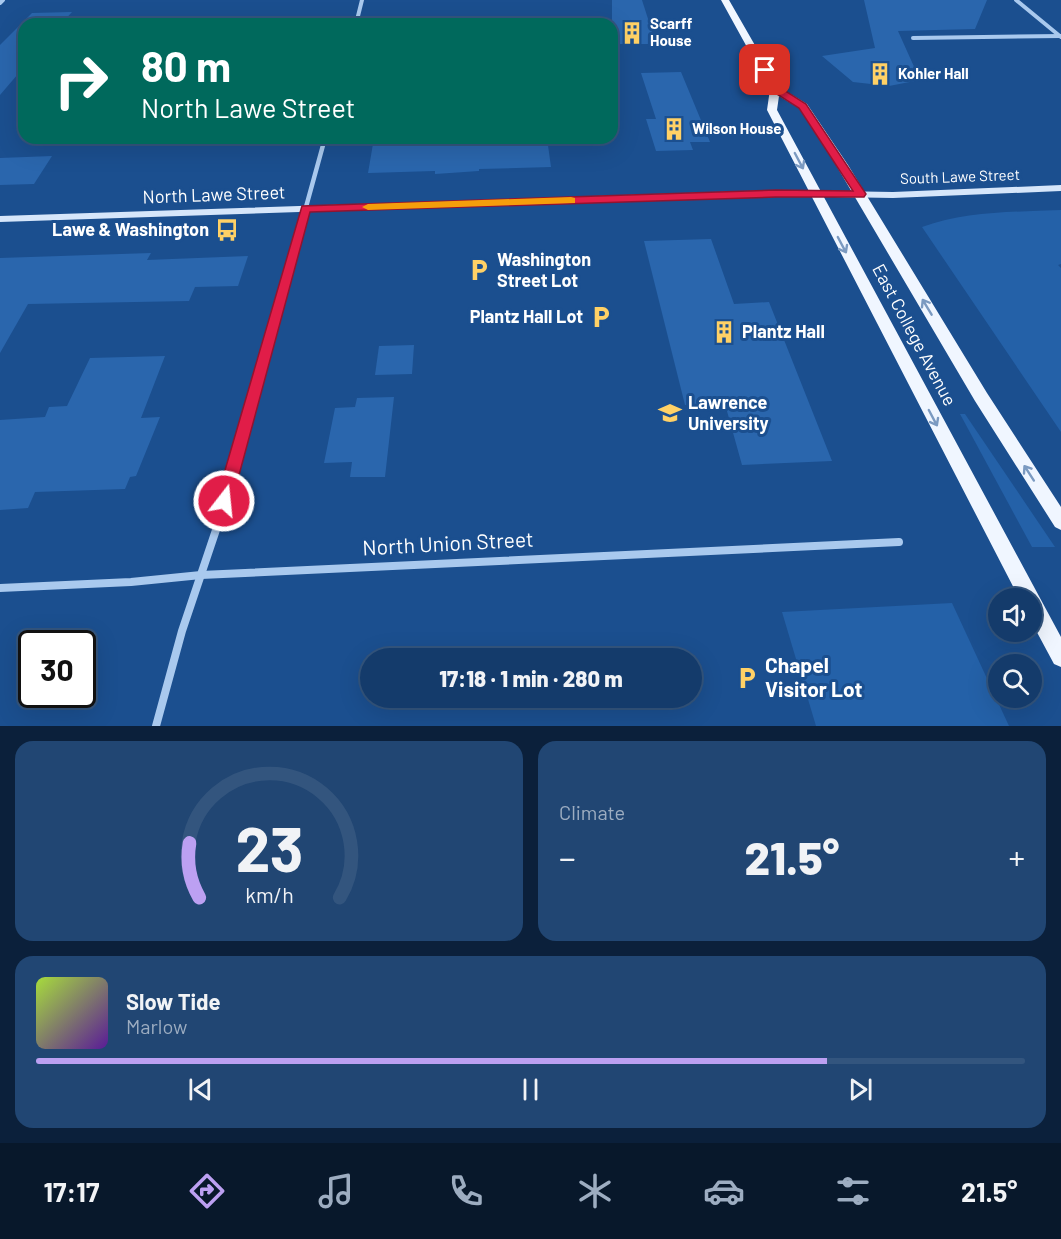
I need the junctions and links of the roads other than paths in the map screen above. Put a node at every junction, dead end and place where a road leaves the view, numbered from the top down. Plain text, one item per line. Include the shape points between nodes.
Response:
1 (3, 0) edge
2 (362, 0) edge
3 (724, 0) edge
4 (1016, 0) edge
5 (0, 3) edge
6 (358, 18) edge
7 (1061, 36) edge
8 (913, 38) dead end
9 (775, 89) junction
10 (323, 144) edge
11 (1061, 188) edge
12 (816, 193) junction
13 (860, 194) junction
14 (306, 209) junction
15 (0, 219) edge
16 (1061, 522) edge
17 (899, 542) dead end
18 (201, 575) junction
19 (0, 588) edge
20 (1024, 588) edge
21 (1042, 622) edge
22 (1061, 657) edge
23 (156, 726) edge

1 - 5 street
2 - 6 street
3 - 9 main road, East College Avenue
4 - 7 street
7 - 8 street
9 -> 12 main road, East College Avenue via 772,110
9 - 13 main road, East College Avenue via 803,106
10 - 14 street
11 - 13 main road, South Lawe Street
12 - 13 main road, North Lawe Street
12 - 14 main road, North Lawe Street
12 -> 20 main road, East College Avenue
16 -> 13 main road, East College Avenue
14 - 15 main road, North Lawe Street
14 - 18 street
17 - 18 street, North Union Street
18 - 19 street, North Union Street
18 - 23 street
21 - 22 main road

